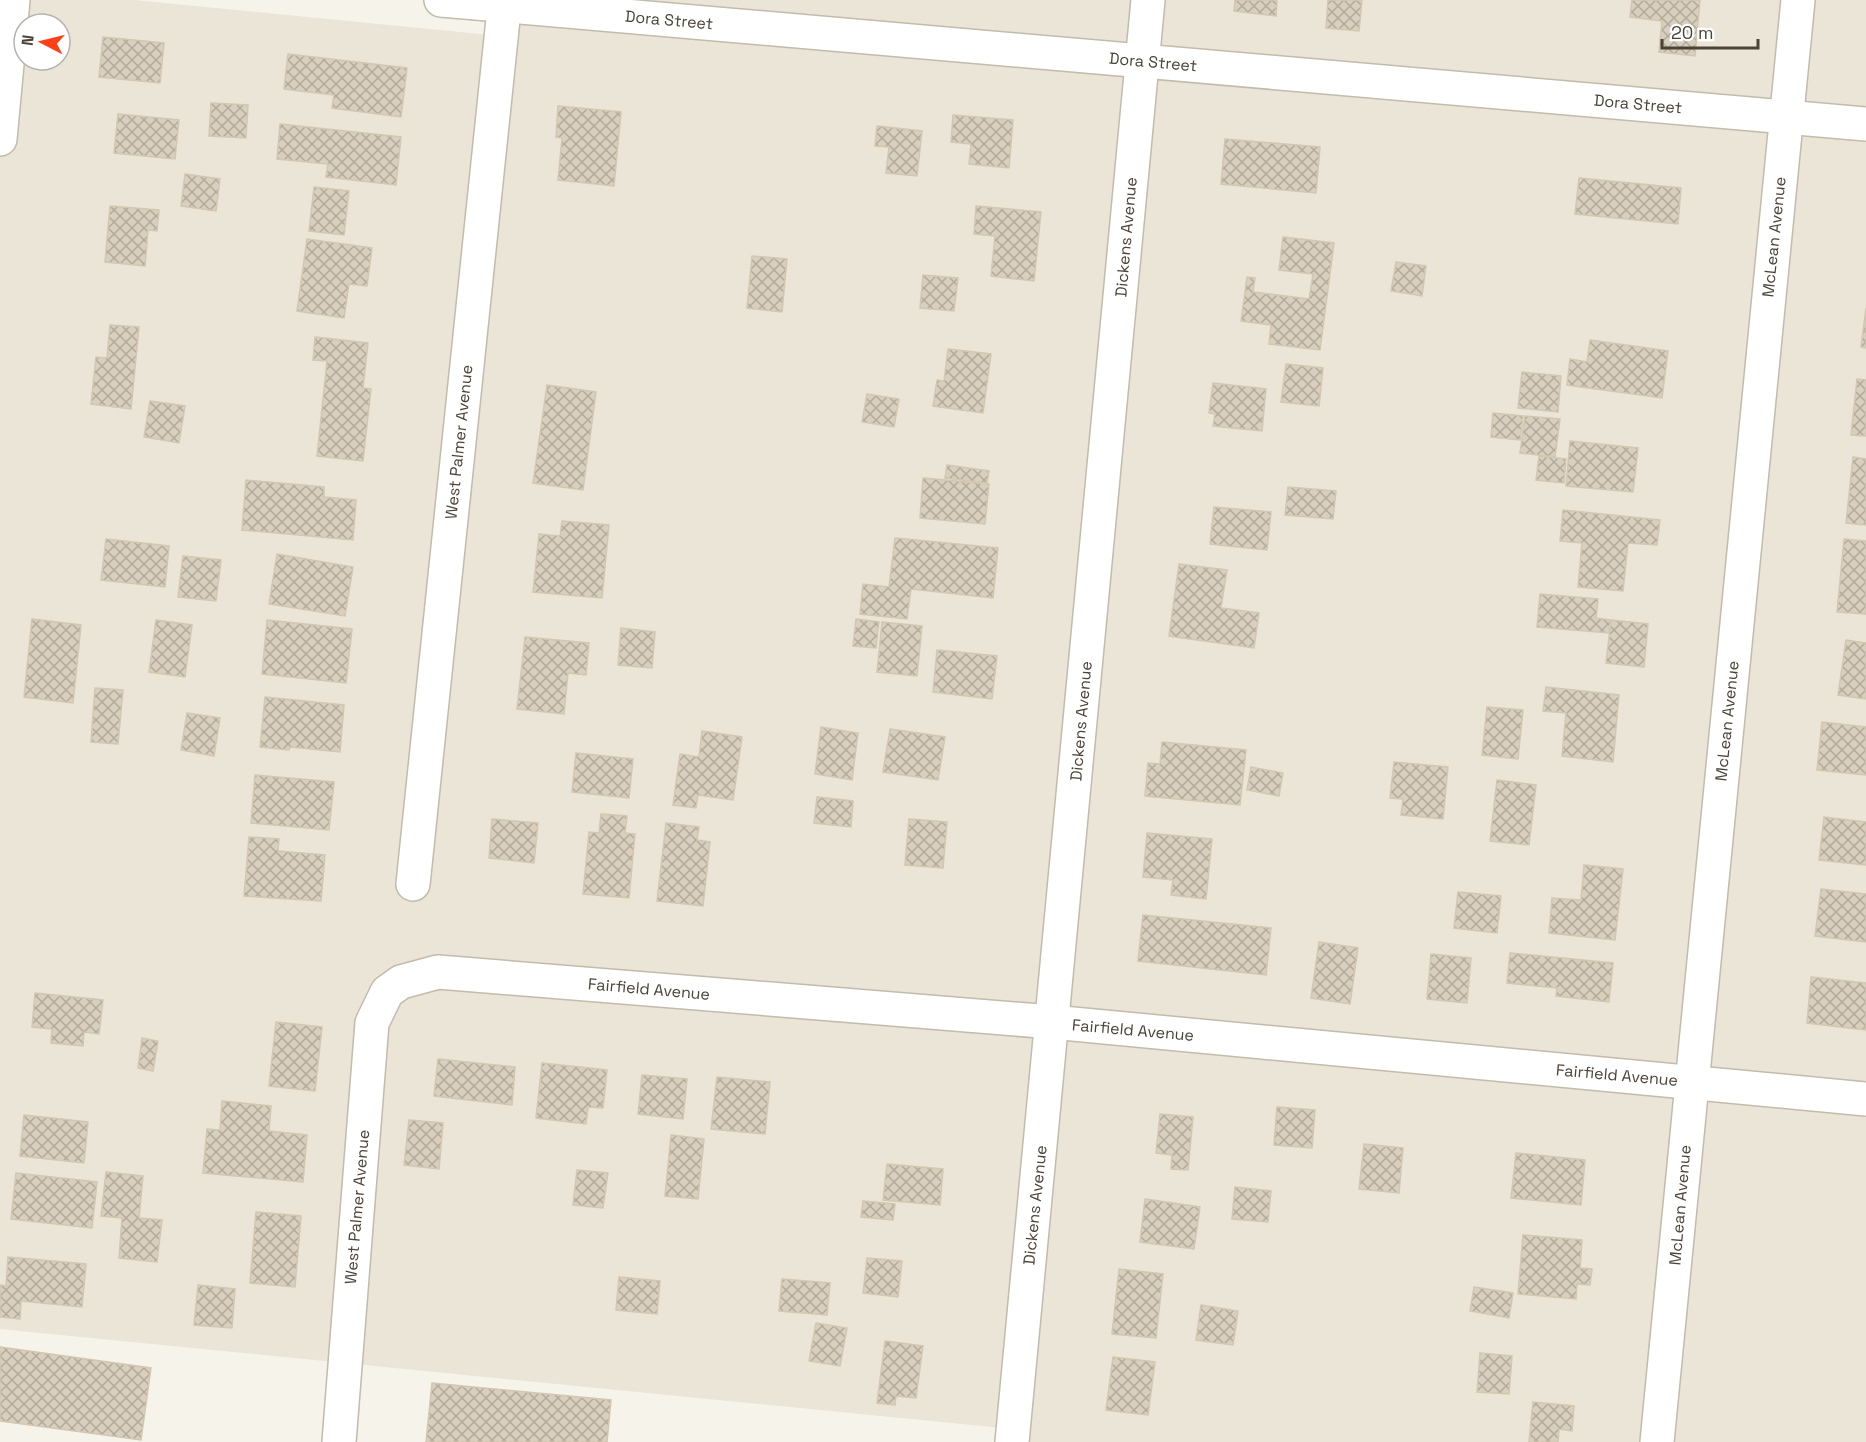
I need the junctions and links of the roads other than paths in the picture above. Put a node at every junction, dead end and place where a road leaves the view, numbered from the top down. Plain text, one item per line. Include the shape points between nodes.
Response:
1 (13, 0) edge
2 (441, 0) edge
3 (1148, 0) edge
4 (1798, 0) edge
5 (505, 3) edge
6 (1142, 61) junction
7 (1786, 117) junction
8 (1866, 124) edge
9 (0, 139) edge
10 (413, 884) dead end
11 (401, 982) joint
12 (1052, 1022) junction
13 (1692, 1083) junction
14 (1866, 1099) edge
15 (339, 1442) edge
16 (1012, 1442) edge
17 (1657, 1442) edge

1 - 9 street
2 - 5 street, Dora Street
3 - 6 street, Dickens Avenue
4 - 7 street, McLean Avenue
5 - 6 street, Dora Street
5 - 10 street, West Palmer Avenue
6 - 7 street, Dora Street
6 - 12 street, Dickens Avenue
7 - 8 street, Dora Street
7 - 13 street, McLean Avenue
11 - 12 street, Fairfield Avenue via 438,972
11 - 15 street, West Palmer Avenue via 387,992 372,1023
12 - 13 street, Fairfield Avenue
12 - 16 street, Dickens Avenue
13 - 14 street, Fairfield Avenue
13 - 17 street, McLean Avenue

